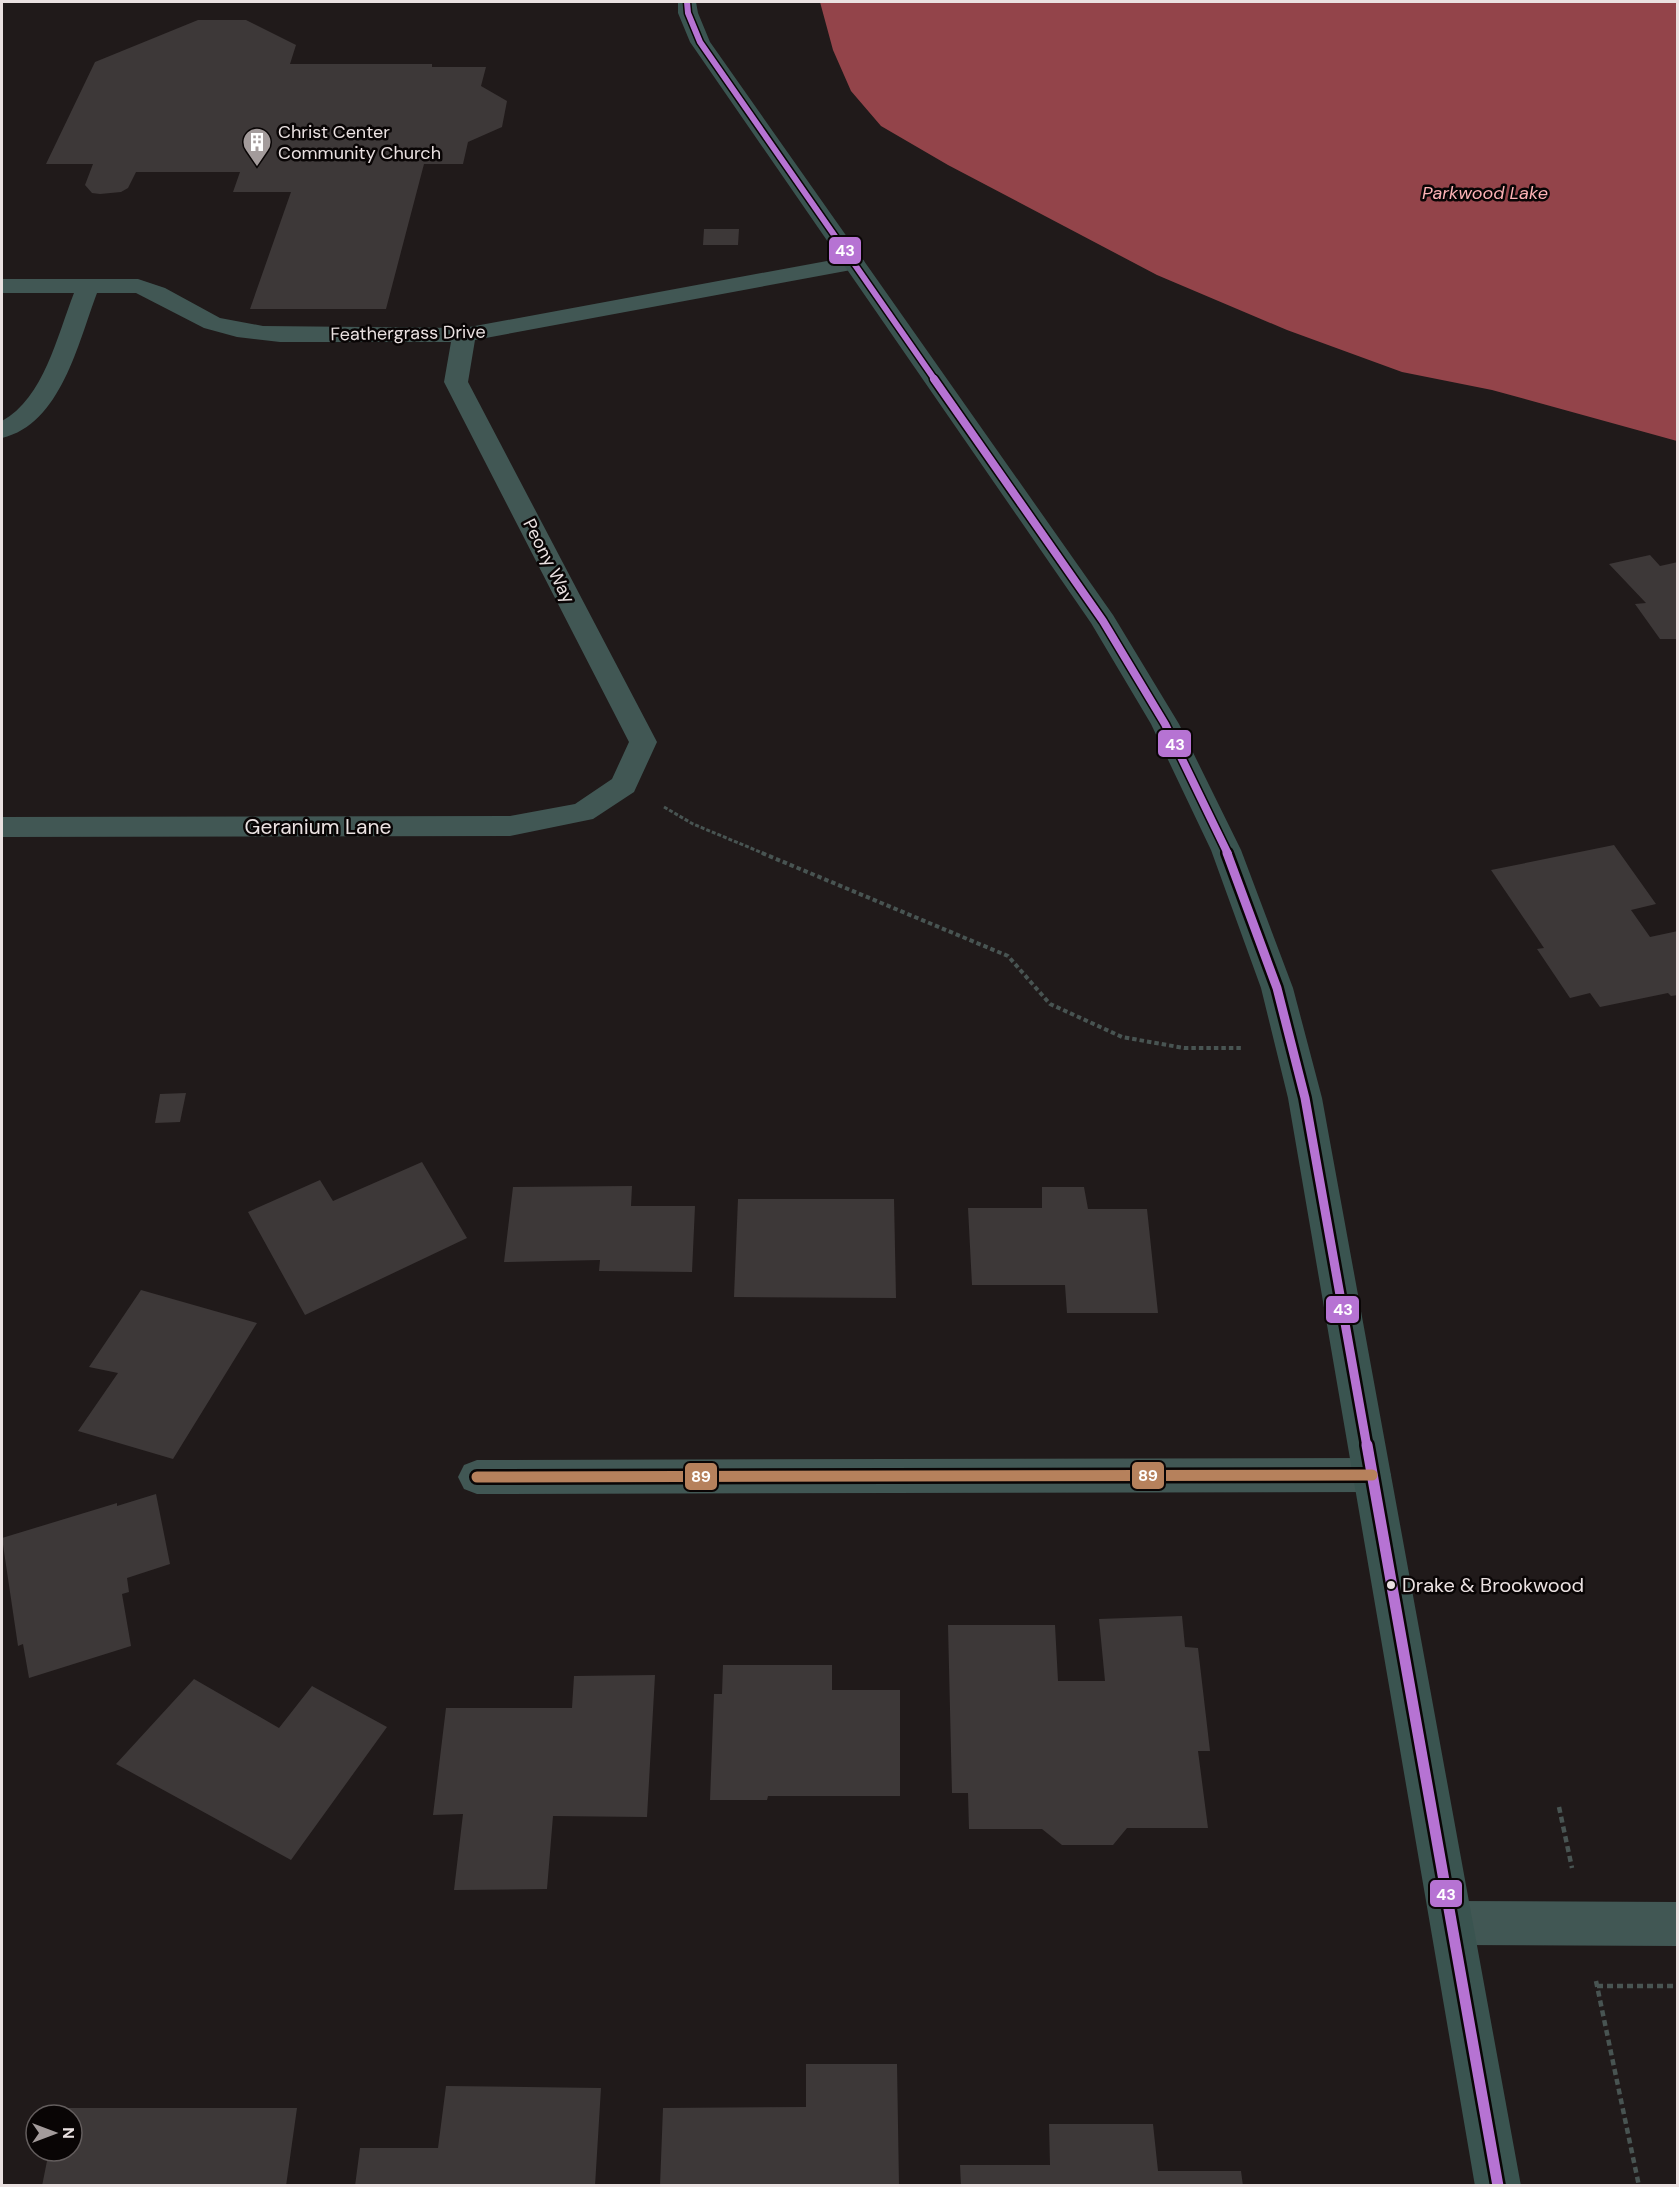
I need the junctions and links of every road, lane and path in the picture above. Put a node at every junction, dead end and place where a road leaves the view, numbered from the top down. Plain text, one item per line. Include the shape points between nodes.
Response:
1 (687, 2) edge
2 (854, 263) junction
3 (2, 286) edge
4 (88, 286) junction
5 (464, 335) junction
6 (2, 431) edge
7 (624, 785) junction
8 (2, 827) edge
9 (1292, 1047) junction
10 (1372, 1475) junction
11 (477, 1477) dead end
12 (1453, 1923) junction
13 (1677, 1924) edge
14 (1677, 1986) edge
15 (1498, 2186) edge
16 (1639, 2186) edge

1 - 2 main road via 700,42
2 - 5 street, Feathergrass Drive
2 - 9 main road via 1103,621 1165,724 1226,850 1277,988
3 - 4 street, Feathergrass Drive
4 - 5 street, Feathergrass Drive via 138,286 210,322 250,332
4 - 6 street via 46,394 22,420
5 - 7 street, Peony Way via 456,382 643,742
7 - 8 street, Geranium Lane via 583,812 510,826
7 - 9 path via 693,824 1008,956 1050,1004 1122,1037 1184,1048
9 - 10 main road via 1305,1098
10 - 11 street
10 - 12 main road
12 - 13 street
12 - 15 main road
14 - 16 path via 1598,1986

